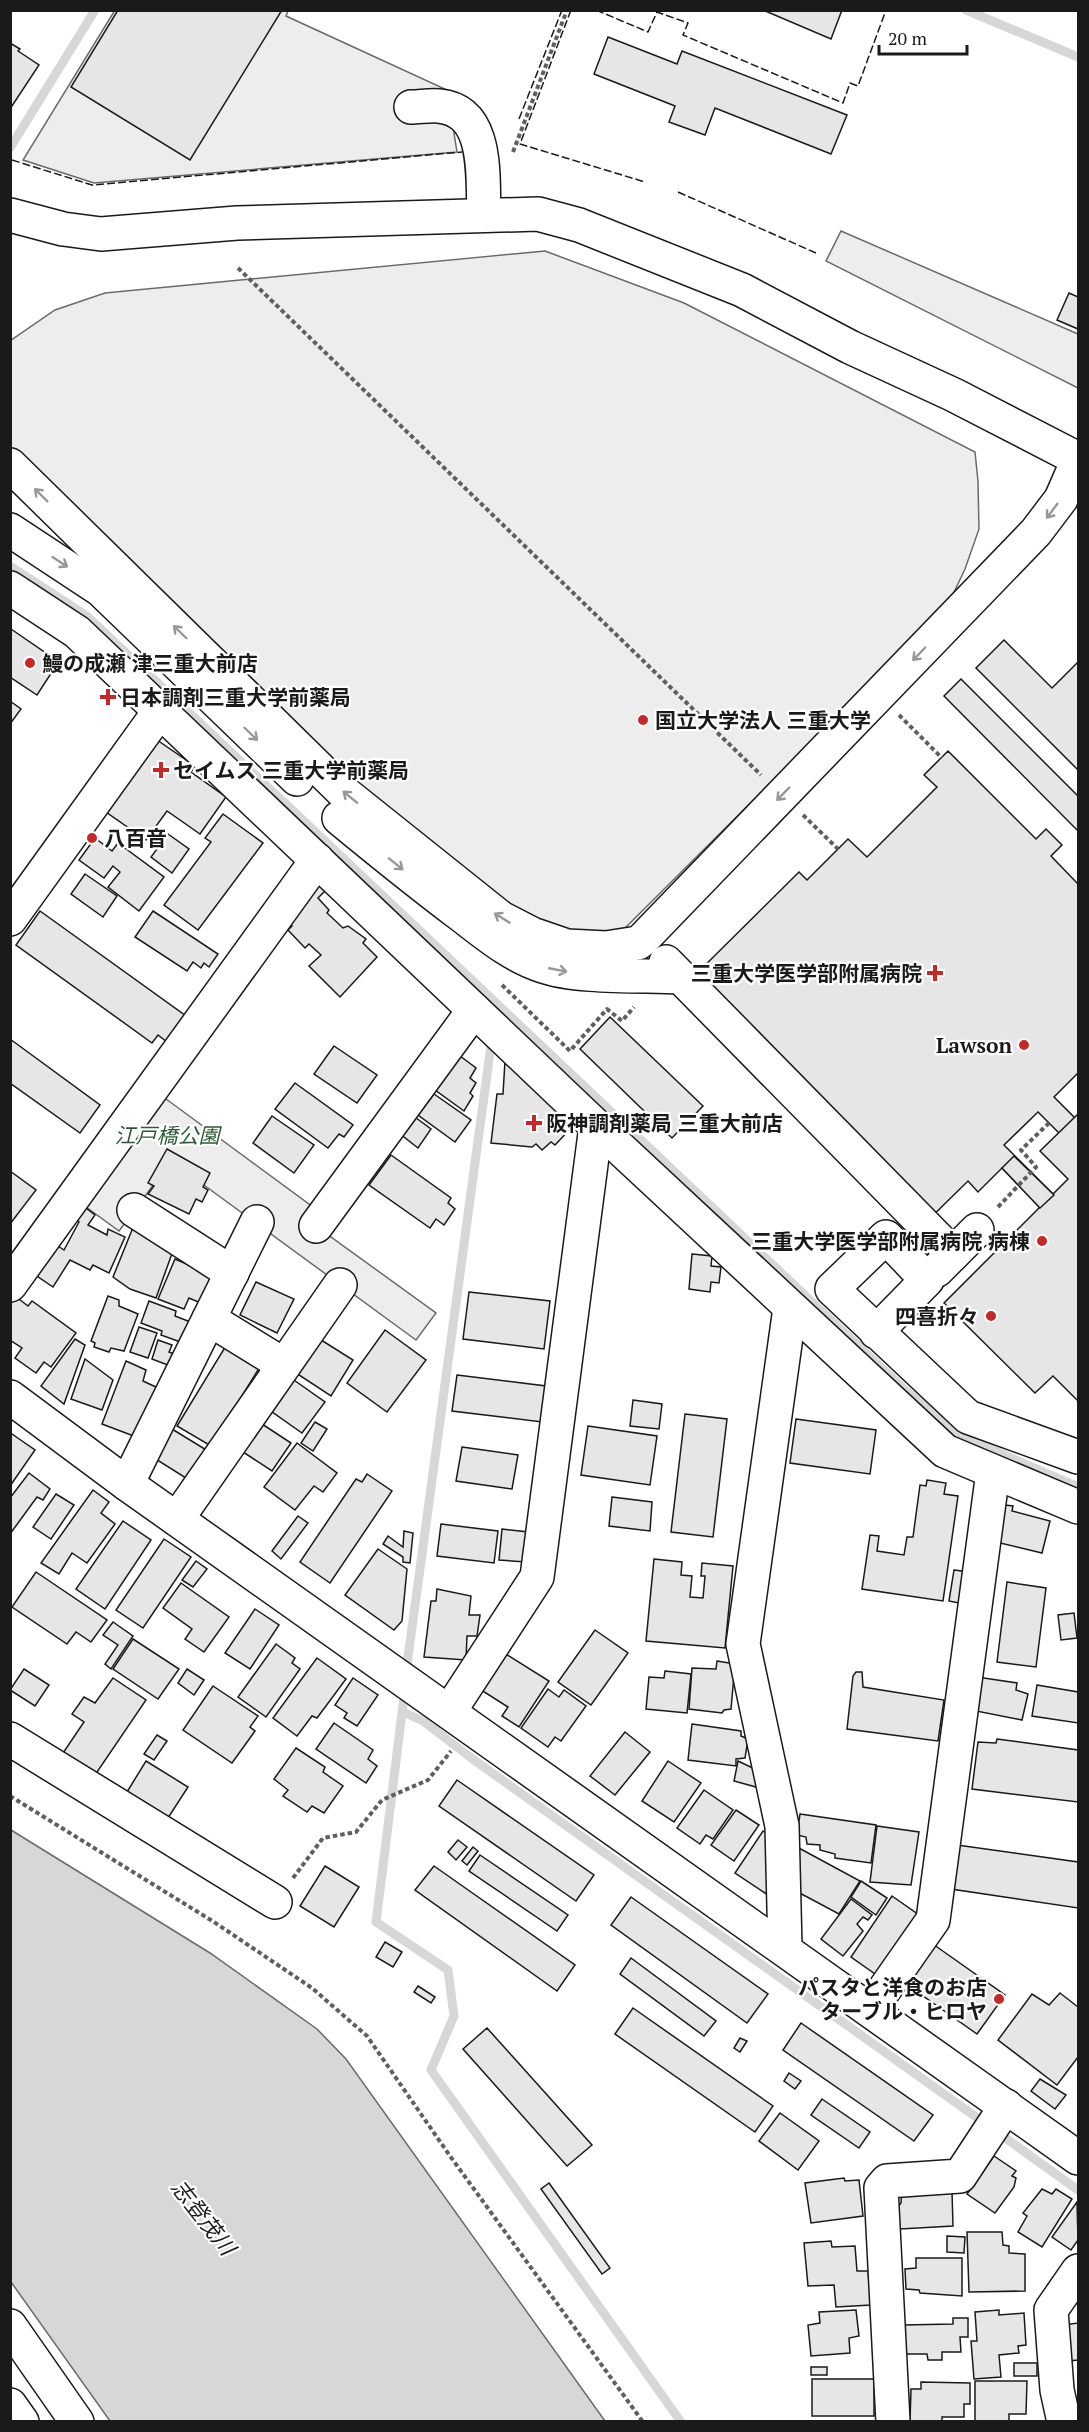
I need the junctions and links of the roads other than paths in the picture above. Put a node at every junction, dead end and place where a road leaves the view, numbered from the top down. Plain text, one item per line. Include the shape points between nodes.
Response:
1 (411, 107) dead end
2 (10, 214) edge
3 (484, 214) junction
4 (1078, 460) edge
5 (10, 465) edge
6 (10, 530) edge
7 (10, 588) edge
8 (159, 712) junction
9 (317, 860) junction
10 (10, 920) edge
11 (643, 939) junction
12 (680, 977) junction
13 (474, 1010) junction
14 (596, 1126) junction
15 (134, 1210) dead end
16 (257, 1222) dead end
17 (316, 1226) dead end
18 (977, 1230) road end
19 (953, 1254) junction
20 (232, 1273) junction
21 (927, 1280) junction
22 (10, 1285) edge
23 (340, 1285) dead end
24 (790, 1308) junction
25 (209, 1319) junction
26 (876, 1332) junction
27 (284, 1365) junction
28 (10, 1397) edge
29 (1078, 1458) edge
30 (993, 1472) junction
31 (127, 1484) junction
32 (1078, 1507) edge
33 (177, 1519) junction
34 (459, 1719) junction
35 (10, 1739) edge
36 (275, 1902) road end
37 (785, 1948) junction
38 (870, 2010) junction
39 (1006, 2106) junction
40 (1078, 2158) edge
41 (1078, 2271) edge
42 (10, 2326) edge
43 (10, 2405) edge
44 (22, 2421) edge
45 (77, 2421) edge
46 (893, 2421) edge
47 (1064, 2421) edge

1 - 3 street via 441,106 473,125 479,143
2 - 3 street via 63,229 101,234 237,223
3 - 4 street via 538,214 569,222 742,290
4 -> 11 street via 1061,499 1036,532
11 -> 5 street via 606,948 567,946 501,918 342,791
6 -> 12 street via 101,590 327,808 505,948 544,967 567,971
7 - 8 street via 77,632
8 - 9 street
8 - 10 street
9 - 13 street
9 - 22 street
11 - 12 street
12 - 19 street
13 - 14 street
13 - 17 street
14 - 24 street
14 - 34 street via 537,1577
15 - 20 street
16 - 20 street
18 - 19 street
19 - 21 street
20 - 25 street
21 - 26 street
21 - 26 street via 886,1237 832,1289
23 - 27 street
24 - 30 street via 945,1451
24 - 37 street via 743,1644 782,1826
25 - 27 street
25 - 31 street
26 - 29 street via 968,1417
27 - 33 street
28 - 31 street
30 - 32 street
30 - 38 street via 933,1920
31 - 33 street
33 - 34 street
34 - 37 street
35 - 36 street
37 - 38 street
38 - 39 street
39 - 40 street
39 - 46 street via 960,2176 887,2181 881,2188
41 - 47 street via 1050,2310 1057,2390
42 - 45 street
43 - 44 street

